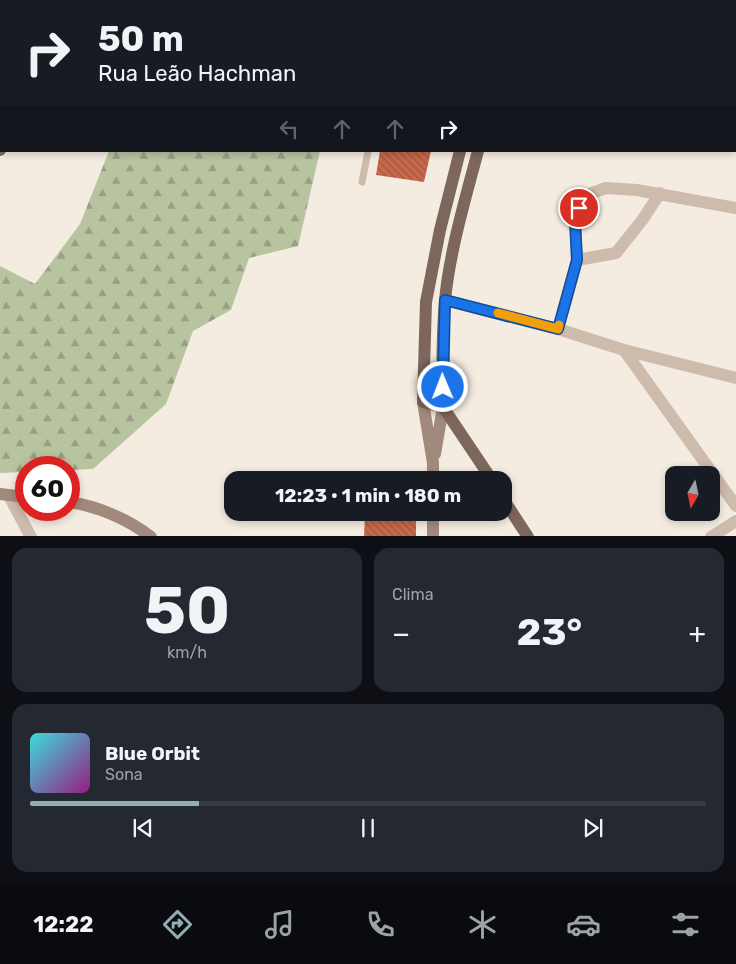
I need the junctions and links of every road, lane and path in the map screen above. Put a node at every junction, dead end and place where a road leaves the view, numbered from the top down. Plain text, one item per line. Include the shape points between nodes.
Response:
1 (368, 152) edge
2 (460, 152) edge
3 (478, 152) edge
4 (362, 182) dead end
5 (660, 193) junction
6 (736, 208) edge
7 (577, 260) junction
8 (445, 300) junction
9 (558, 329) junction
10 (624, 350) junction
11 (736, 378) edge
12 (423, 402) junction
13 (443, 407) junction
14 (433, 463) junction
15 (433, 471) edge
16 (486, 471) edge
17 (4, 495) edge
18 (80, 505) edge
19 (736, 506) edge
20 (512, 512) edge
21 (433, 521) edge
22 (736, 521) edge
23 (31, 536) edge
24 (151, 536) edge
25 (433, 536) edge
26 (528, 536) edge
27 (711, 536) edge

1 - 4 lane
2 - 12 main road via 426,302
3 - 8 main road
5 - 6 street
5 - 7 street via 616,253
5 - 7 street via 606,188 584,196 575,221
7 - 9 street
8 - 9 street
8 - 13 main road
9 - 10 street
10 - 11 street
10 - 19 street
12 - 13 main road
12 - 14 main road
13 - 14 main road
13 - 16 main road
14 - 15 main road
17 - 23 street
18 - 24 main road via 110,514
20 - 26 main road
21 - 25 main road
22 - 27 street

